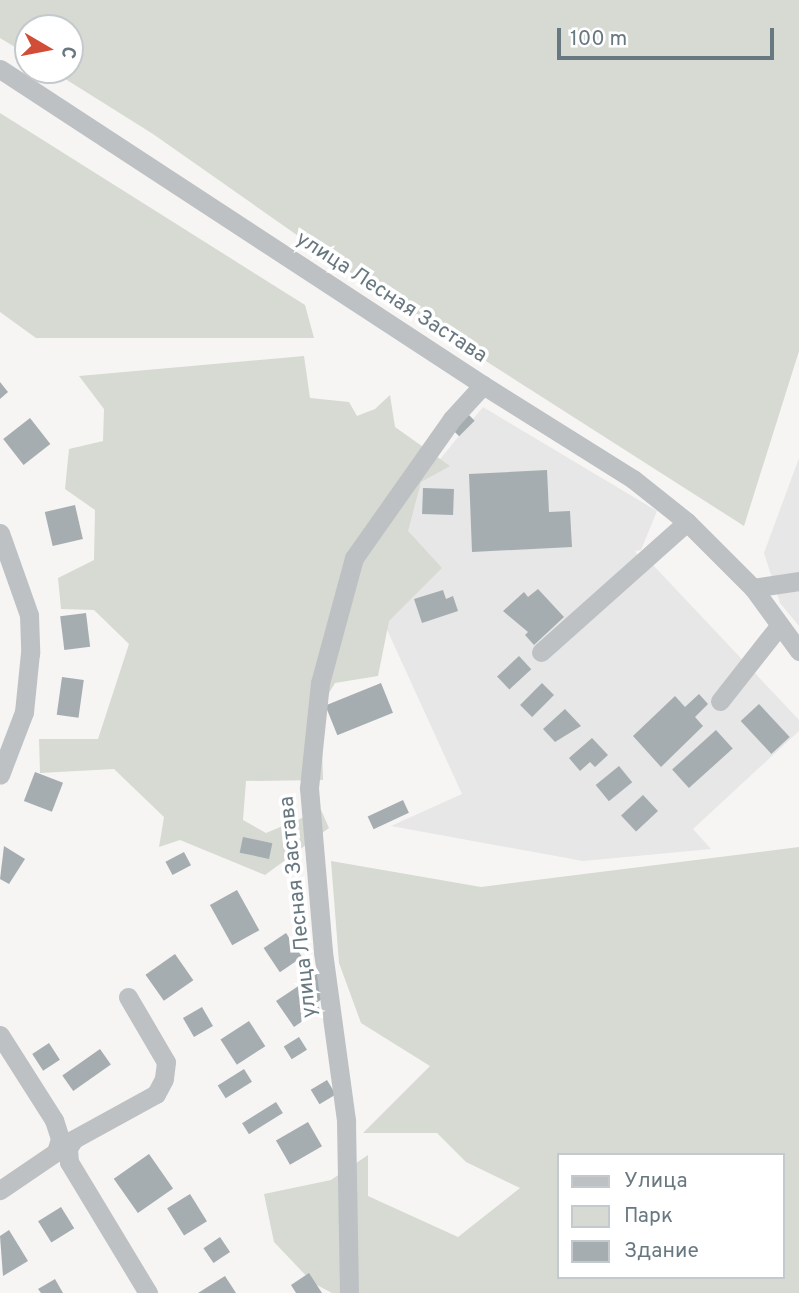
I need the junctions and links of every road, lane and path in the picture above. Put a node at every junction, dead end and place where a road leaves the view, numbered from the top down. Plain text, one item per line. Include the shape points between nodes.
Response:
1 (0, 69) edge
2 (483, 385) junction
3 (687, 522) junction
4 (0, 533) edge
5 (799, 580) edge
6 (752, 588) junction
7 (779, 626) junction
8 (799, 651) edge
9 (541, 652) dead end
10 (720, 701) dead end
11 (0, 775) edge
12 (128, 997) dead end
13 (0, 1035) edge
14 (0, 1190) edge
15 (148, 1293) edge
16 (349, 1293) edge

1 - 2 street, улица Лесная Застава
2 - 3 street via 633,479
2 - 16 street, улица Лесная Застава via 452,419 354,558 320,683 309,788 346,1121
3 - 6 street
3 - 9 street
4 - 11 street via 29,615 30,653 24,712
5 - 6 street
6 - 7 street
7 - 8 street
7 - 10 street
12 - 15 street via 166,1062 164,1079 156,1094 74,1139 68,1147 69,1162
13 - 14 street via 54,1120 60,1139 56,1152

